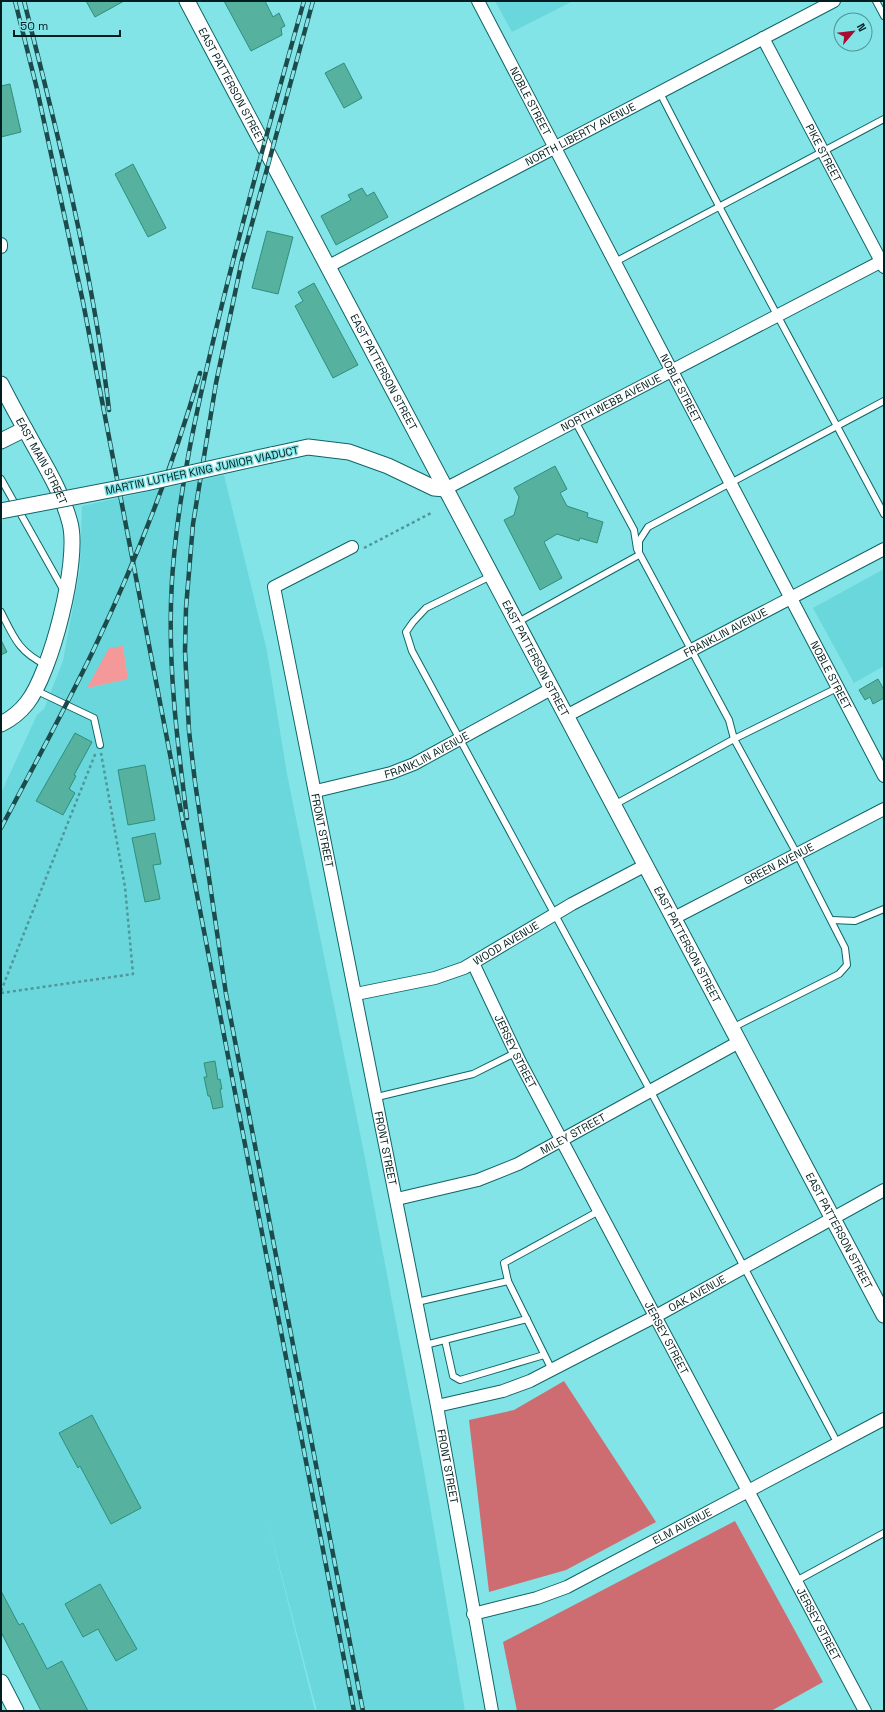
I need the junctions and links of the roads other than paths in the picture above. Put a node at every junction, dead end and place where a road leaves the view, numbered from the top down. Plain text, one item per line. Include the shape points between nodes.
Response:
1 (187, 1) edge
2 (478, 1) edge
3 (834, 1) edge
4 (876, 1) edge
5 (884, 16) edge
6 (763, 38) junction
7 (660, 93) junction
8 (884, 119) edge
9 (555, 148) junction
10 (823, 151) junction
11 (718, 207) junction
12 (615, 262) junction
13 (883, 263) edge
14 (327, 267) junction
15 (779, 315) junction
16 (672, 370) junction
17 (1, 384) edge
18 (884, 401) edge
19 (575, 421) junction
20 (837, 426) junction
21 (25, 429) junction
22 (1, 441) edge
23 (1, 479) edge
24 (730, 484) junction
25 (445, 489) junction
26 (1, 511) edge
27 (884, 514) edge
28 (352, 548) road end
29 (884, 549) edge
30 (639, 555) junction
31 (491, 576) junction
32 (65, 593) junction
33 (790, 599) junction
34 (1, 612) edge
35 (516, 623) junction
36 (690, 651) junction
37 (46, 665) junction
38 (838, 688) junction
39 (551, 689) junction
40 (34, 690) junction
41 (566, 716) junction
42 (1, 724) edge
43 (461, 738) junction
44 (734, 739) junction
45 (100, 745) road end
46 (884, 776) edge
47 (316, 791) junction
48 (614, 805) junction
49 (884, 809) edge
50 (797, 854) junction
51 (646, 865) junction
52 (884, 909) edge
53 (554, 915) junction
54 (674, 918) junction
55 (832, 920) junction
56 (473, 963) junction
57 (356, 994) junction
58 (732, 1028) junction
59 (739, 1042) junction
60 (515, 1053) junction
61 (651, 1092) junction
62 (376, 1097) junction
63 (562, 1142) junction
64 (884, 1190) edge
65 (397, 1199) junction
66 (599, 1211) junction
67 (833, 1218) junction
68 (743, 1268) junction
69 (508, 1282) junction
70 (417, 1302) junction
71 (884, 1315) edge
72 (656, 1316) junction
73 (527, 1319) junction
74 (445, 1340) junction
75 (425, 1345) junction
76 (544, 1355) junction
77 (552, 1370) junction
78 (437, 1406) junction
79 (884, 1419) edge
80 (838, 1444) junction
81 (749, 1491) junction
82 (884, 1533) edge
83 (796, 1581) junction
84 (473, 1614) junction
85 (1, 1682) edge
86 (16, 1711) edge
87 (492, 1711) edge
88 (865, 1711) edge

1 - 14 street, EAST PATTERSON STREET
2 - 9 street, NOBLE STREET
3 - 6 street, NORTH LIBERTY AVENUE
4 - 5 lane
6 - 7 street, NORTH LIBERTY AVENUE
6 - 10 street, PIKE STREET
7 - 9 street, NORTH LIBERTY AVENUE
7 - 11 lane
8 - 10 lane
9 - 12 street, NOBLE STREET
9 - 14 street, NORTH LIBERTY AVENUE
10 - 11 lane
10 - 13 street, PIKE STREET
11 - 12 lane
11 - 15 lane
12 - 16 street, NOBLE STREET
13 - 15 street, NORTH WEBB AVENUE
14 - 25 street, EAST PATTERSON STREET
15 - 16 street, NORTH WEBB AVENUE
15 - 20 lane
16 - 19 street, NORTH WEBB AVENUE
16 - 24 street, NOBLE STREET
17 - 21 street, EAST MAIN STREET
18 - 20 lane
19 - 25 street, NORTH WEBB AVENUE
19 - 30 lane via 634,530
20 - 24 lane
20 - 27 lane
21 - 22 street
21 - 32 street, EAST MAIN STREET via 54,482 70,524 72,542
23 - 32 lane
24 - 30 lane via 648,527 639,541
24 - 33 street, NOBLE STREET
25 - 26 street, MARTIN LUTHER KING JUNIOR VIADUCT, bridge via 434,488 388,466 349,452 308,447 146,483
25 - 31 street, EAST PATTERSON STREET
28 - 47 street, FRONT STREET via 274,587
29 - 33 street, FRANKLIN AVENUE
30 - 35 lane
30 - 36 lane
31 - 35 street, EAST PATTERSON STREET
31 - 43 lane via 426,608 406,632 412,651
32 - 37 street, EAST MAIN STREET via 56,635
33 - 36 street, FRANKLIN AVENUE
33 - 38 street, NOBLE STREET
34 - 37 lane via 22,650 30,658
35 - 39 street, EAST PATTERSON STREET
36 - 41 street, FRANKLIN AVENUE
36 - 44 lane via 729,720
37 - 40 street, EAST MAIN STREET
38 - 44 lane
38 - 46 street, NOBLE STREET
39 - 41 street, EAST PATTERSON STREET
39 - 43 street, FRANKLIN AVENUE
40 - 42 street, EAST MAIN STREET via 20,711
40 - 45 lane via 94,718
41 - 48 street, EAST PATTERSON STREET
43 - 47 street, FRANKLIN AVENUE via 414,764 391,773
43 - 53 lane
44 - 48 lane
44 - 50 lane
47 - 57 street, FRONT STREET
48 - 51 street, EAST PATTERSON STREET
49 - 50 street, GREEN AVENUE
50 - 54 street, GREEN AVENUE
50 - 55 lane
51 - 53 street, WOOD AVENUE
51 - 54 street, EAST PATTERSON STREET
52 - 55 lane via 855,922
53 - 56 street, WOOD AVENUE
53 - 61 lane
54 - 58 street, EAST PATTERSON STREET
55 - 58 lane via 845,948 847,964 840,974
56 - 57 street, WOOD AVENUE via 435,978
56 - 60 street, JERSEY STREET
57 - 62 street, FRONT STREET
58 - 59 street, EAST PATTERSON STREET
59 - 61 street, MILEY STREET
59 - 67 street, EAST PATTERSON STREET
60 - 62 lane via 473,1074
60 - 63 street, JERSEY STREET
61 - 63 street, MILEY STREET
61 - 68 lane
62 - 65 street, FRONT STREET
63 - 65 street, MILEY STREET via 478,1180
63 - 66 street, JERSEY STREET
64 - 67 street, OAK AVENUE
65 - 70 street, FRONT STREET
66 - 69 lane via 504,1263
66 - 72 street, JERSEY STREET
67 - 68 street, OAK AVENUE
67 - 71 street, EAST PATTERSON STREET
68 - 72 street, OAK AVENUE
68 - 80 lane
69 - 70 lane
69 - 73 lane
70 - 75 street, FRONT STREET
72 - 77 street, OAK AVENUE
72 - 81 street, JERSEY STREET
73 - 74 lane
73 - 76 lane
74 - 75 lane
74 - 76 lane via 453,1376 460,1380
75 - 78 street, FRONT STREET
76 - 77 lane
77 - 78 street, OAK AVENUE via 503,1391
78 - 84 street, FRONT STREET
79 - 80 street, ELM AVENUE
80 - 81 street, ELM AVENUE
81 - 83 street, JERSEY STREET
81 - 84 street, ELM AVENUE via 552,1593
82 - 83 lane
83 - 88 street, JERSEY STREET
84 - 87 street, FRONT STREET
85 - 86 street

